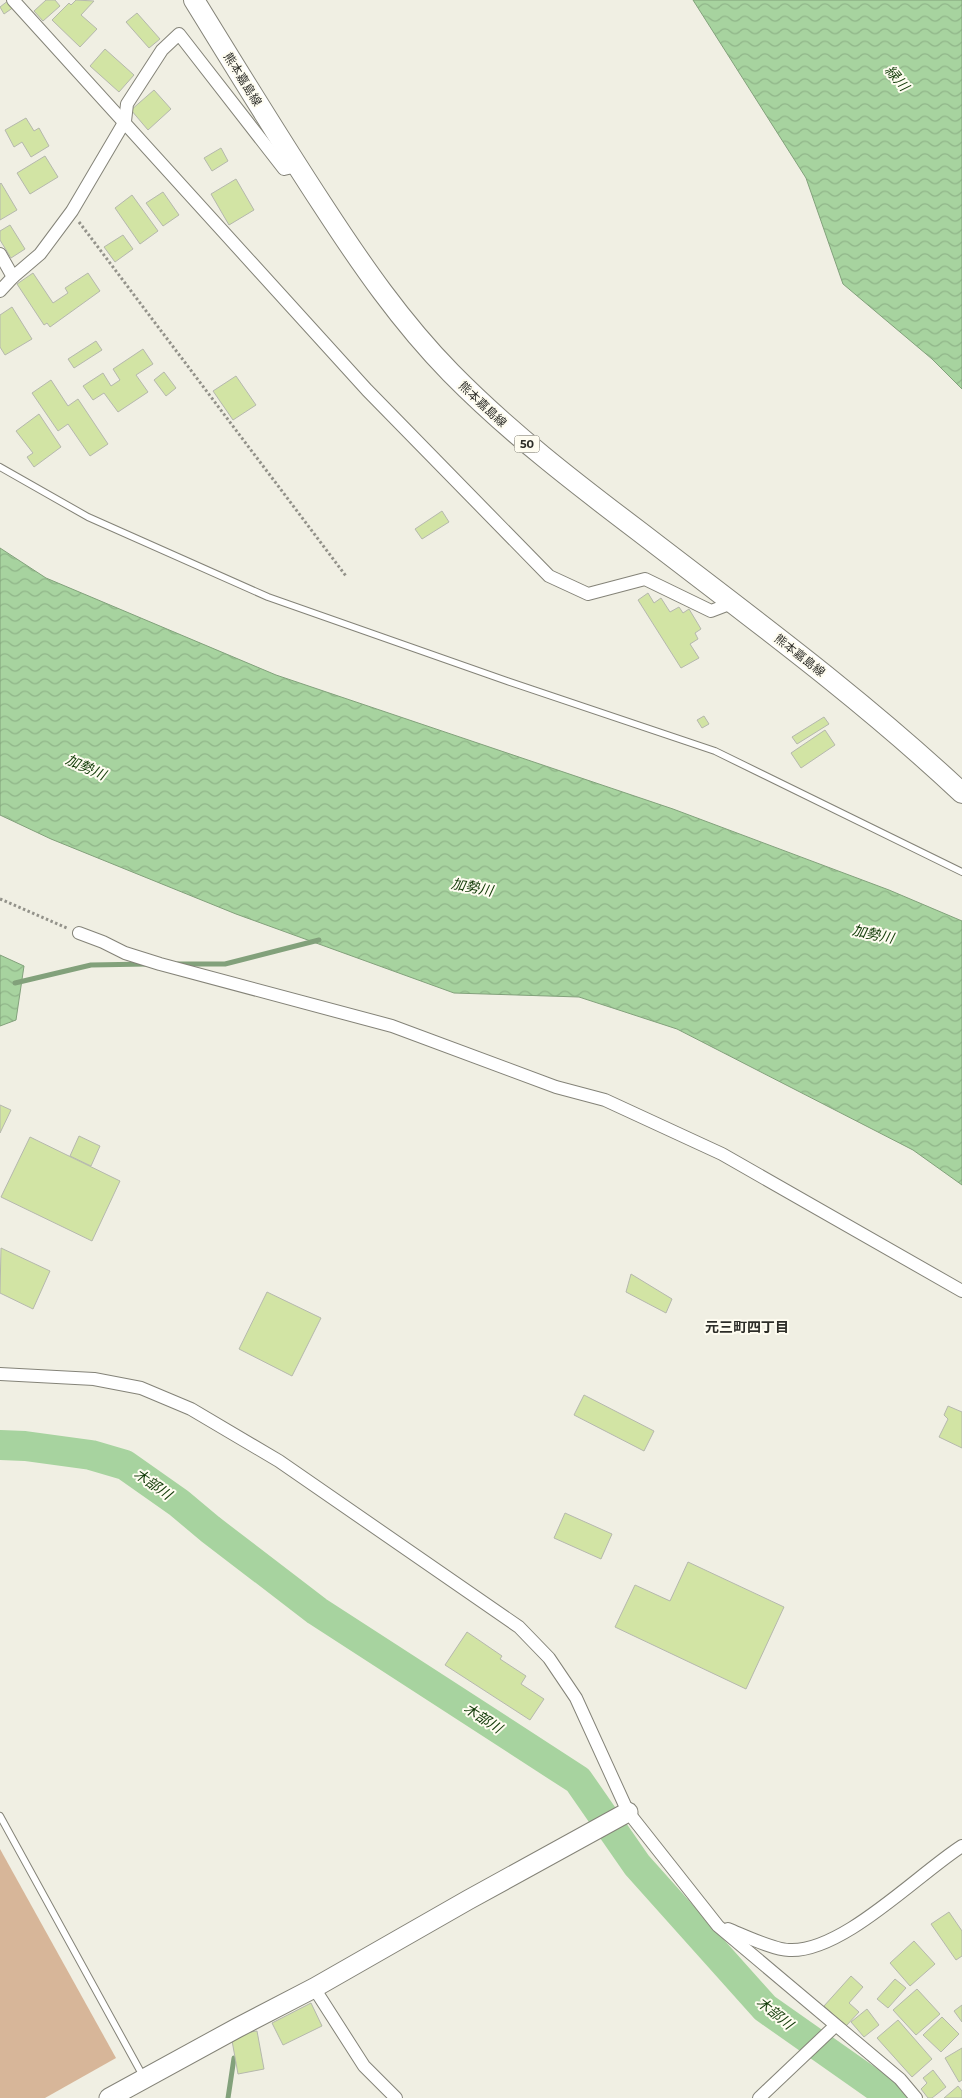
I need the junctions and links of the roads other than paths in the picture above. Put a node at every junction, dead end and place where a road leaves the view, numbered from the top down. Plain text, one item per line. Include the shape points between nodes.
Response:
1 (13, 0) edge
2 (194, 0) edge
3 (125, 122) junction
4 (297, 166) junction
5 (0, 254) edge
6 (12, 277) junction
7 (0, 291) edge
8 (0, 467) edge
9 (732, 603) junction
10 (962, 793) edge
11 (962, 872) edge
12 (79, 933) road end
13 (962, 1291) edge
14 (0, 1374) edge
15 (623, 1815) junction
16 (0, 1816) edge
17 (961, 1846) edge
18 (718, 1926) junction
19 (314, 1988) junction
20 (835, 2026) junction
21 (145, 2079) junction
22 (109, 2098) edge
23 (396, 2098) edge
24 (759, 2098) edge
25 (916, 2098) edge

1 - 3 street
2 - 4 main road, 熊本嘉島線 / 50
3 - 4 street via 127,104 162,50 178,34 284,169
3 - 6 street via 72,211 40,254
3 - 9 street via 367,390 549,576 588,594 645,579 711,611
4 - 9 main road, 熊本嘉島線 / 50 via 368,275 413,333 450,372 492,414 549,462
5 - 6 street
6 - 7 street
8 - 11 lane via 88,517 268,596 715,751
9 - 10 main road, 熊本嘉島線 / 50 via 858,701
12 - 13 street via 160,964 392,1026 556,1087 605,1100 722,1154
14 - 15 street via 94,1379 141,1388 191,1409 279,1461 519,1627 549,1658 576,1698
15 - 18 street
15 - 19 street
16 - 21 lane
17 - 18 street via 870,1915 828,1941 803,1950 786,1950
18 - 20 street
19 - 21 street
19 - 23 street via 364,2066
20 - 24 street
20 - 25 street via 900,2079
21 - 22 street

